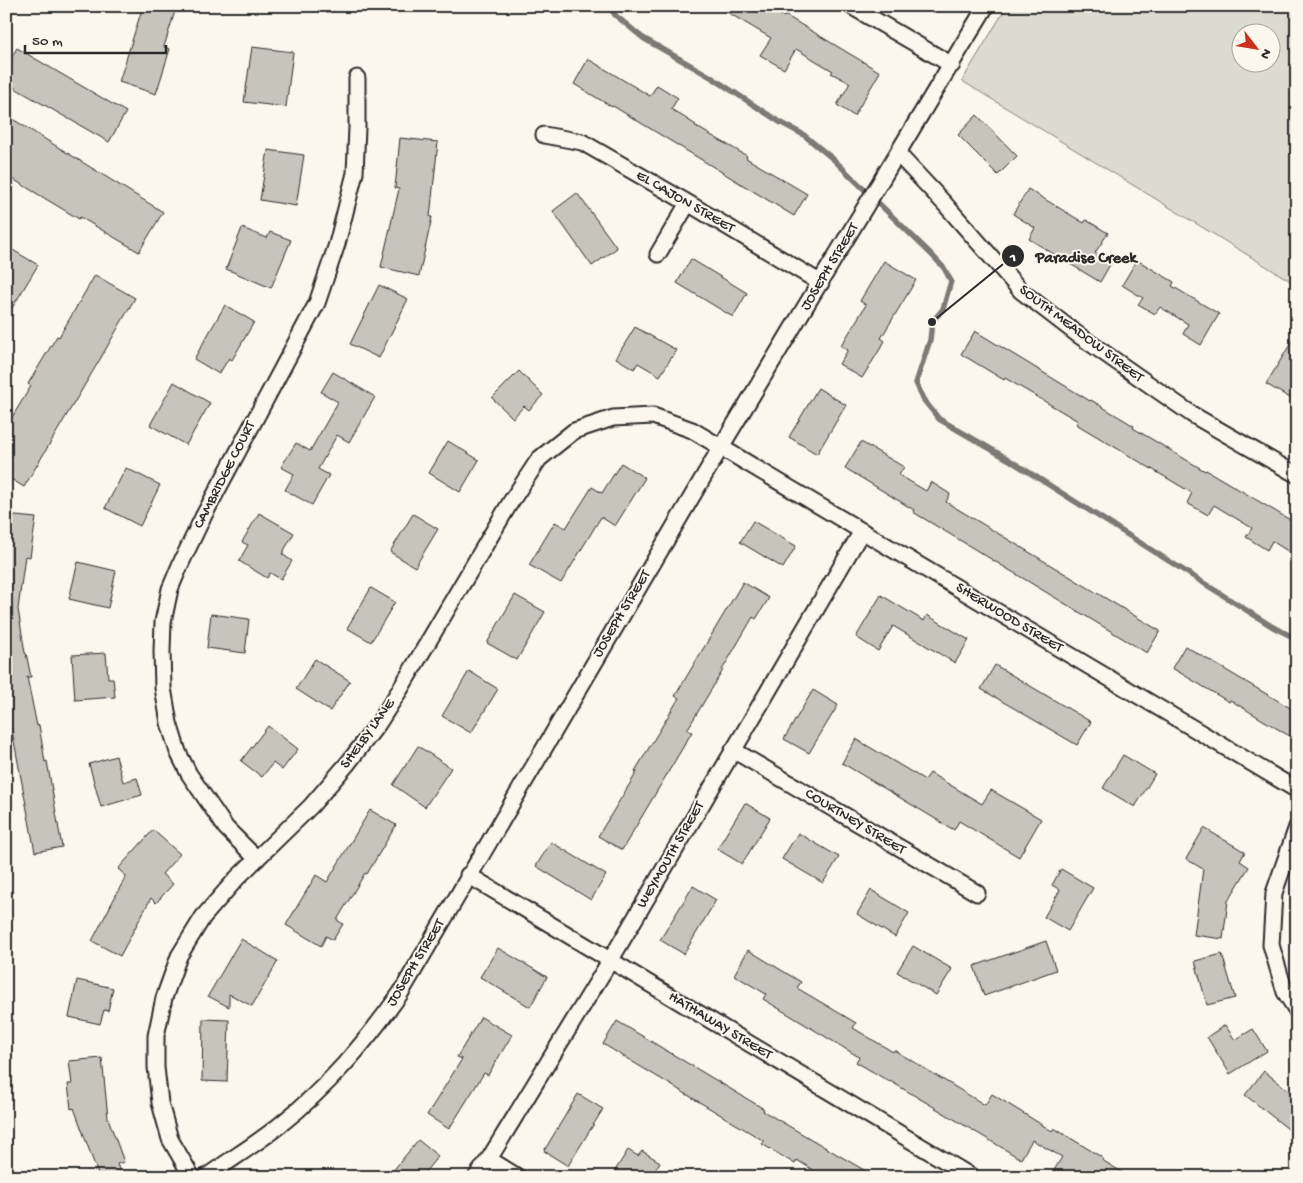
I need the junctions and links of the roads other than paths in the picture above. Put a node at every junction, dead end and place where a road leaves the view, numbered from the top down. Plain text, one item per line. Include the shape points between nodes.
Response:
1 (851, 6) edge
2 (986, 6) edge
3 (952, 65) junction
4 (356, 78) dead end
5 (544, 135) dead end
6 (898, 154) junction
7 (688, 203) junction
8 (658, 254) dead end
9 (821, 283) junction
10 (721, 447) junction
11 (1297, 475) edge
12 (862, 531) junction
13 (733, 750) junction
14 (1297, 790) edge
15 (1297, 827) edge
16 (257, 859) junction
17 (468, 875) junction
18 (977, 893) dead end
19 (610, 961) junction
20 (1297, 1010) edge
21 (489, 1159) junction
22 (192, 1177) edge
23 (206, 1177) edge
24 (476, 1177) edge
25 (518, 1177) edge
26 (972, 1177) edge

1 - 3 street
2 - 3 street, JOSEPH STREET
3 - 6 street, JOSEPH STREET
4 - 16 street, CAMBRIDGE COURT via 355,173 317,304 192,540 170,589 163,622 163,688 178,752 226,828
5 - 7 street, EL CAJON STREET via 582,142
6 - 9 street, JOSEPH STREET
6 - 11 street, SOUTH MEADOW STREET via 1021,291 1193,415
7 - 8 street
7 - 9 street, EL CAJON STREET
9 - 10 street, JOSEPH STREET
10 - 12 street, SHERWOOD STREET
10 - 16 street, SHELBY LANE via 692,430 653,416 613,418 574,431 538,459 378,724 311,806
10 - 17 street, JOSEPH STREET
12 - 13 street, WEYMOUTH STREET
12 - 14 street, SHERWOOD STREET
13 - 18 street, COURTNEY STREET
13 - 19 street, WEYMOUTH STREET
15 - 20 street via 1274,893 1271,945 1284,992
16 - 22 street, SHELBY LANE via 203,917 180,956 164,998 156,1036 160,1103 170,1139
17 - 19 street, HATHAWAY STREET
17 - 23 street, JOSEPH STREET via 400,994 338,1073 280,1126
19 - 21 street, WEYMOUTH STREET
19 - 26 street, HATHAWAY STREET
21 - 24 street, WEYMOUTH STREET
21 - 25 street

